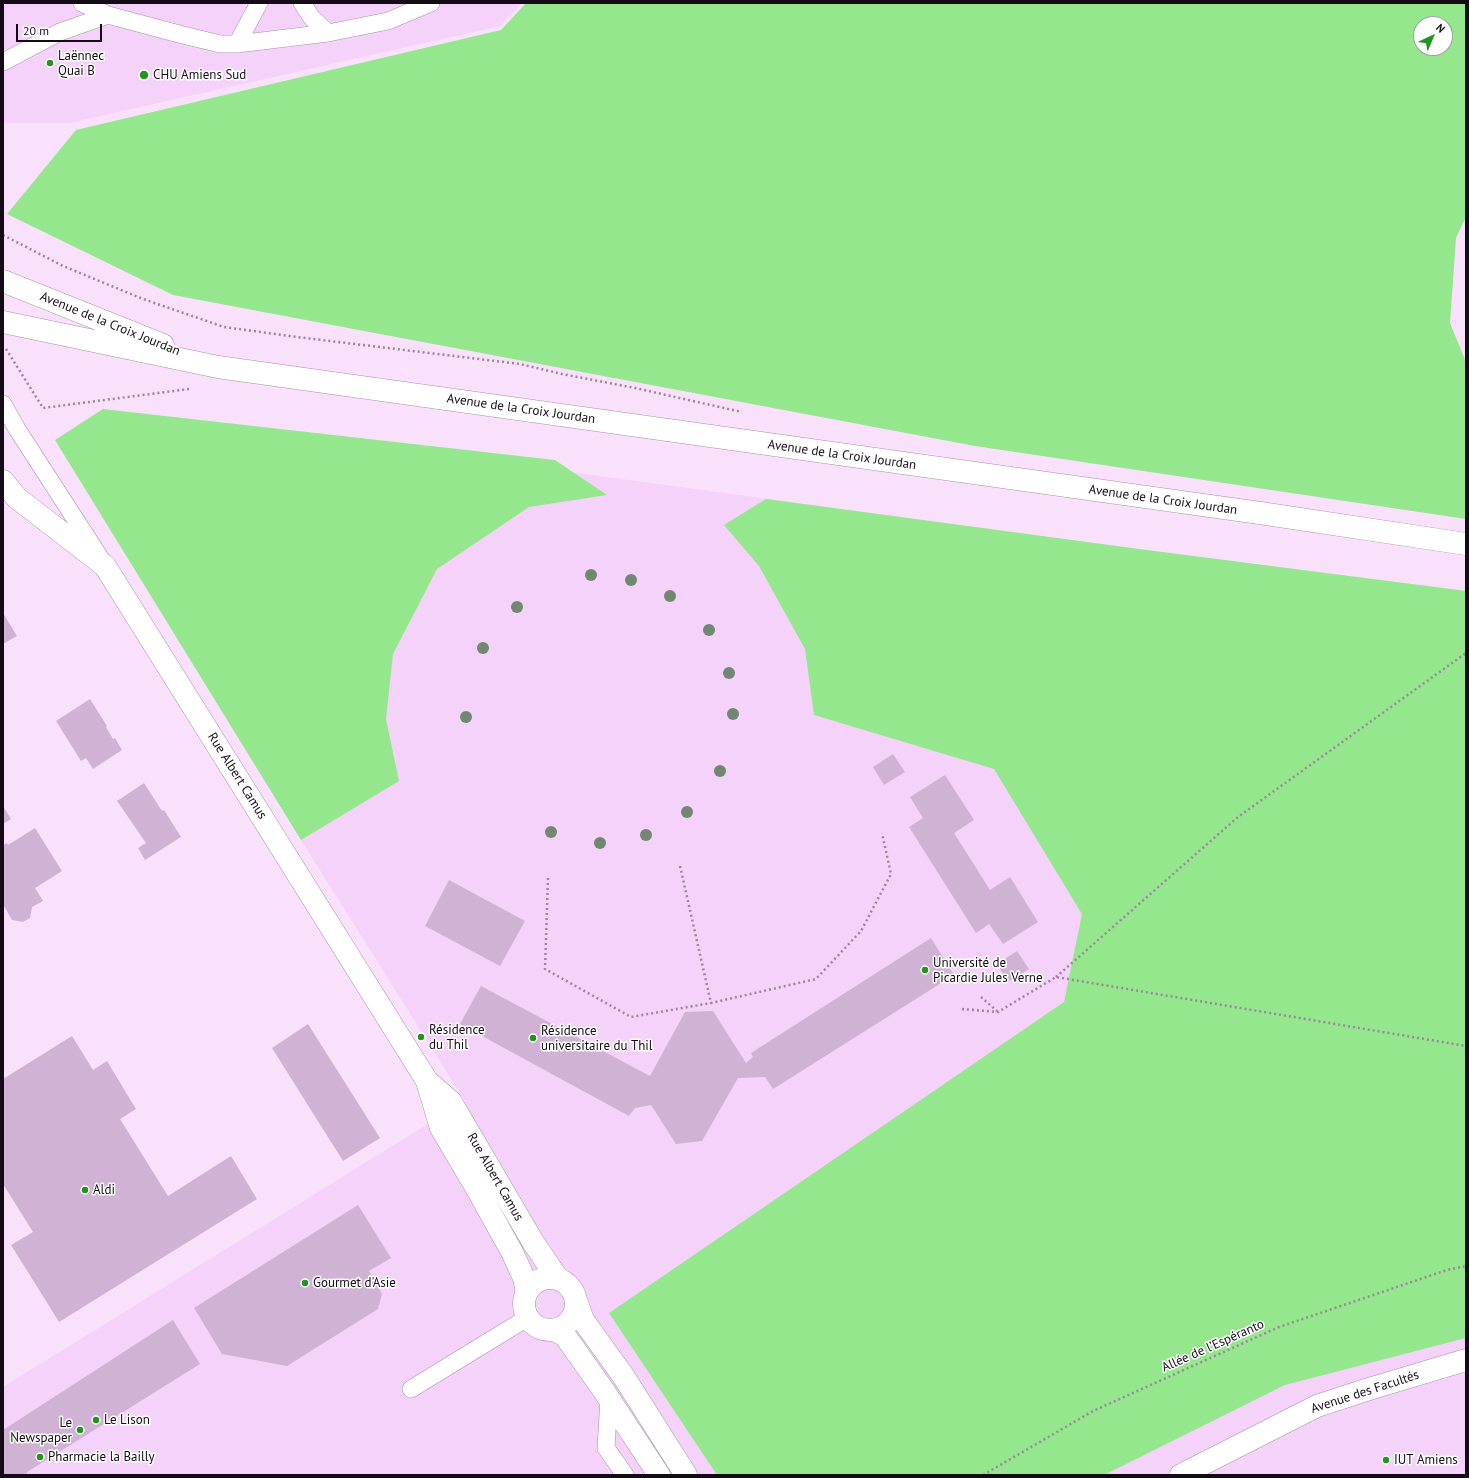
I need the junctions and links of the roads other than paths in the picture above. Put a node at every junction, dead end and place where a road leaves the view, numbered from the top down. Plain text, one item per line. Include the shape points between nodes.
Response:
1 (82, 3) edge
2 (259, 3) edge
3 (302, 3) edge
4 (431, 3) edge
5 (108, 15) junction
6 (328, 33) junction
7 (237, 44) junction
8 (3, 62) edge
9 (3, 281) edge
10 (3, 322) edge
11 (218, 367) junction
12 (3, 404) edge
13 (3, 481) edge
14 (10, 495) edge
15 (1466, 544) edge
16 (106, 566) junction
17 (427, 1081) junction
18 (558, 1279) junction
19 (527, 1292) junction
20 (576, 1300) junction
21 (527, 1318) junction
22 (554, 1330) junction
23 (1466, 1360) edge
24 (411, 1389) dead end
25 (609, 1399) junction
26 (625, 1475) edge
27 (659, 1475) edge
28 (686, 1475) edge
29 (1181, 1475) edge

1 - 5 lane
2 - 7 lane
3 - 6 lane via 312,18
4 - 6 lane via 388,21
5 - 7 lane via 220,44
5 - 8 lane via 60,32
6 - 7 lane
9 - 11 street, Avenue de la Croix Jourdan
10 - 11 street, Avenue de la Croix Jourdan
11 - 15 street, Avenue de la Croix Jourdan
12 - 16 lane
13 - 14 street, Rue Albert Camus
14 - 16 street, Rue Albert Camus
16 - 17 street, Rue Albert Camus
17 - 18 street, Rue Albert Camus via 451,1102 533,1242
17 - 19 street, Rue Albert Camus via 440,1128 512,1252 524,1278
18 - 19 street via 543,1279 531,1286
18 - 20 street via 570,1288
19 - 21 street via 523,1305
20 - 22 street via 573,1316 562,1327
20 - 28 street via 583,1320 624,1377
21 - 22 street via 539,1328
21 - 24 lane
22 - 25 street via 565,1336
23 - 29 street, Avenue des Facultés via 1317,1406
25 - 26 lane via 606,1448
25 - 27 street

